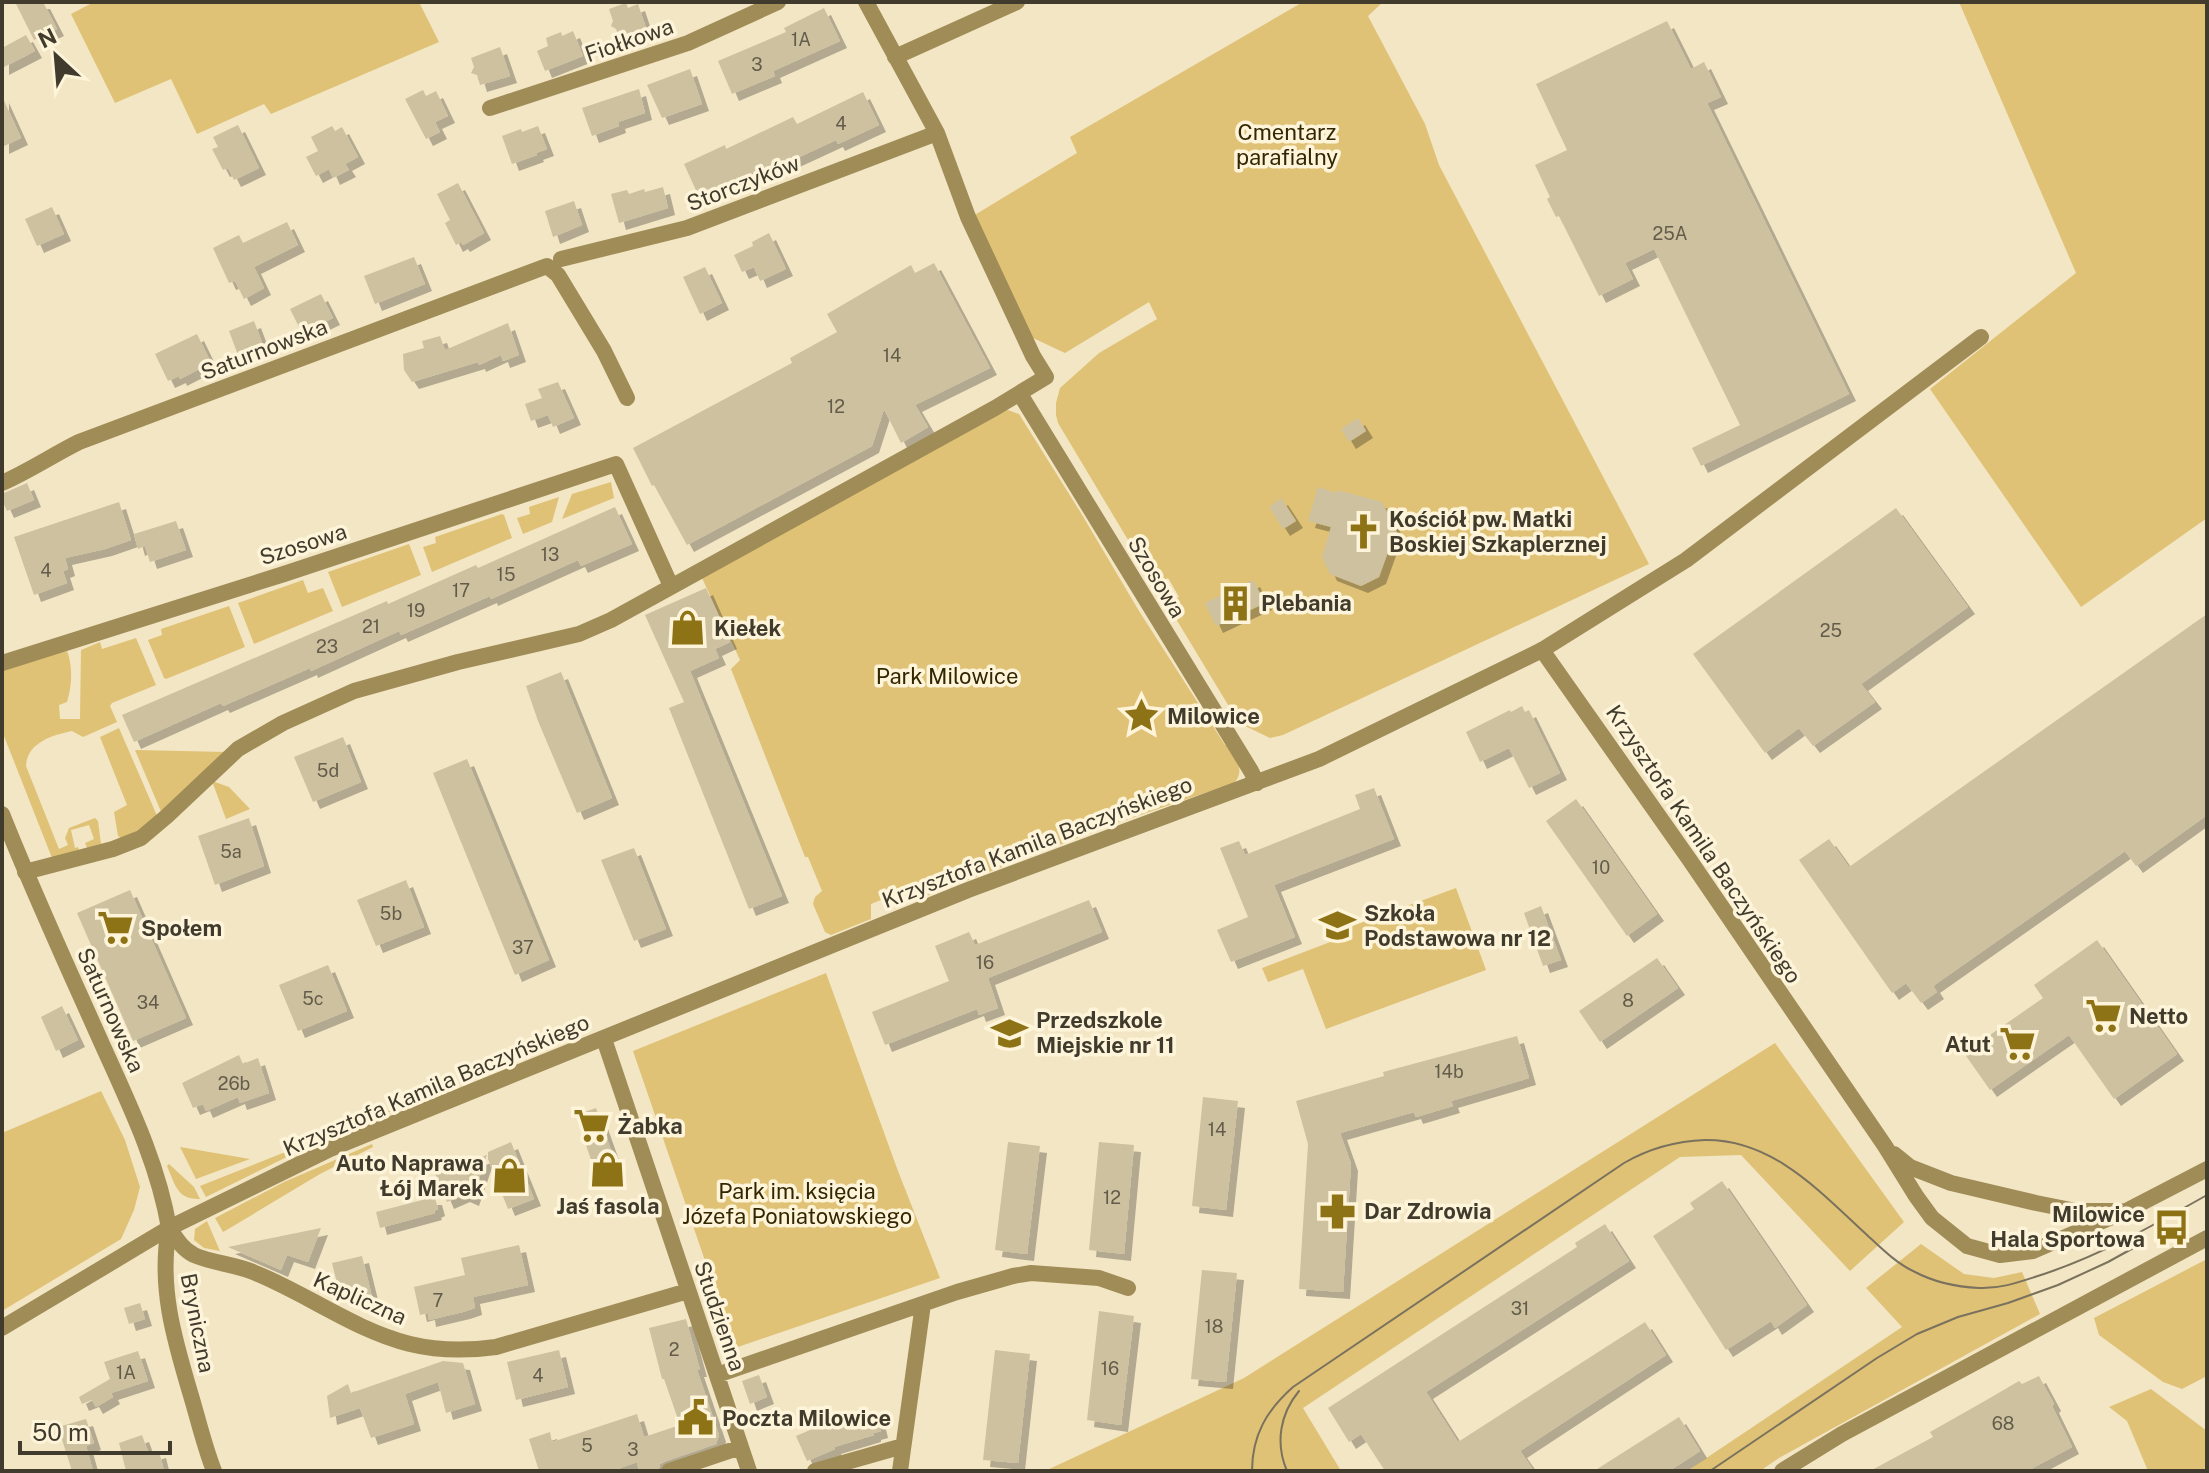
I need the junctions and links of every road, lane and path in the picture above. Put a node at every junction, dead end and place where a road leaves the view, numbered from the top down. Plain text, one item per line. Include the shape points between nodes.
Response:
1 (778, 2) edge
2 (866, 2) edge
3 (1017, 2) edge
4 (895, 57) junction
5 (490, 108) dead end
6 (937, 133) junction
7 (554, 262) junction
8 (1981, 337) dead end
9 (1020, 394) junction
10 (627, 398) dead end
11 (2, 483) edge
12 (671, 586) junction
13 (1542, 650) junction
14 (2, 663) edge
15 (1257, 783) junction
16 (2, 814) edge
17 (25, 872) junction
18 (604, 1039) junction
19 (1885, 1146) junction
20 (2207, 1169) edge
21 (2126, 1211) junction
22 (169, 1228) junction
23 (2207, 1238) edge
24 (1128, 1288) dead end
25 (688, 1291) junction
26 (923, 1304) junction
27 (2, 1328) edge
28 (717, 1375) junction
29 (903, 1446) junction
30 (741, 1447) junction
31 (214, 1471) edge
32 (669, 1471) edge
33 (749, 1471) edge
34 (815, 1471) edge
35 (900, 1471) edge
36 (1782, 1471) edge

1 - 5 street, Fiołkowa via 688,43
2 - 4 street
3 - 4 street
4 - 6 street
6 - 7 street, Storczyków via 687,228
6 - 9 street via 968,217 1046,377
7 - 10 street
7 - 11 street, Saturnowska via 79,442
8 - 13 street via 1686,560
9 - 12 street
9 - 15 street, Szosowa
12 - 14 street, Szosowa via 616,464
12 - 17 street via 579,634 441,666 306,711 238,749 141,838
13 - 15 street, Krzysztofa Kamila Baczyńskiego via 1371,735
13 - 19 street, Krzysztofa Kamila Baczyńskiego
15 - 18 street, Krzysztofa Kamila Baczyńskiego via 968,890
16 - 17 street, Saturnowska
17 - 22 street, Saturnowska via 146,1145
18 - 22 street, Krzysztofa Kamila Baczyńskiego via 330,1149
18 - 25 street, Studzienna
19 - 21 street, Krzysztofa Kamila Baczyńskiego via 1910,1167 1951,1183 2076,1211
19 - 21 street, Krzysztofa Kamila Baczyńskiego via 1932,1218 1967,1246 2000,1255 2033,1251
20 - 21 street, Krzysztofa Kamila Baczyńskiego
22 - 25 street, Kapliczna via 195,1255 253,1271 383,1335 446,1350 496,1347
22 - 27 street, Krzysztofa Kamila Baczyńskiego
22 - 31 street, Bryniczna via 166,1291
23 - 36 street
24 - 26 street via 1099,1278 1031,1273
25 - 28 street, Studzienna
26 - 28 street
26 - 29 street
28 - 30 street, Studzienna
29 - 34 street
29 - 35 street
30 - 32 street
30 - 33 street, Studzienna

